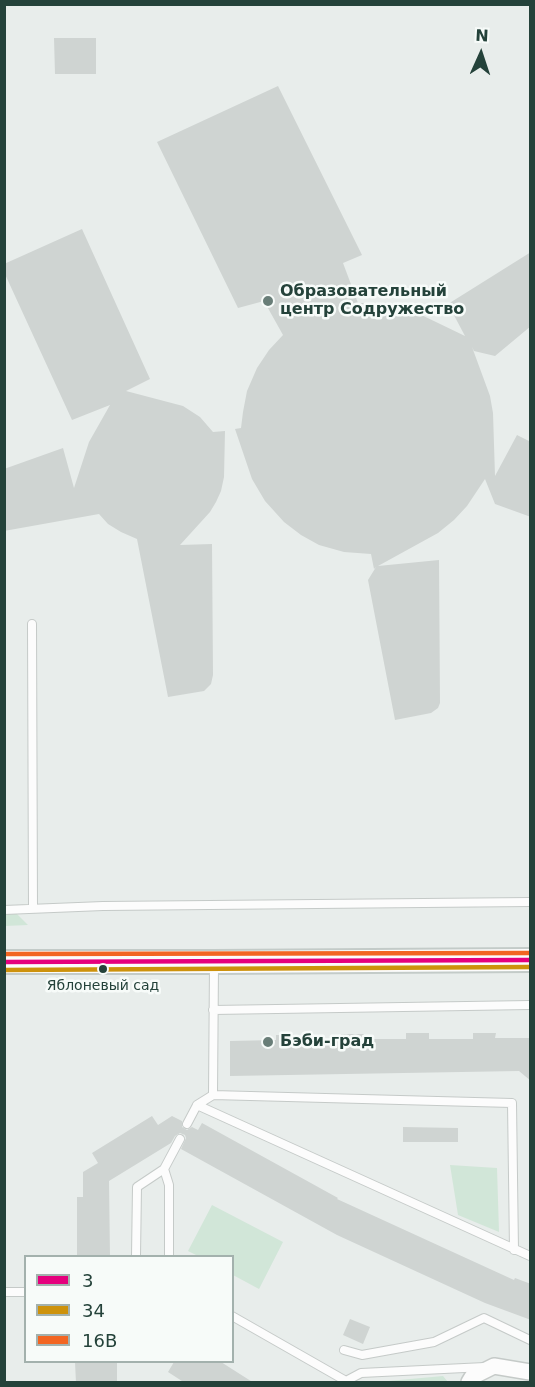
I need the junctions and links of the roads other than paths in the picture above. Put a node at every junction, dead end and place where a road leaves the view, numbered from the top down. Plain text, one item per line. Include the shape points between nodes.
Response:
1 (32, 624) dead end
2 (531, 902) edge
3 (33, 909) junction
4 (4, 910) edge
5 (531, 960) edge
6 (5, 962) edge
7 (214, 962) junction
8 (4, 972) edge
9 (531, 1005) edge
10 (213, 1010) junction
11 (213, 1095) junction
12 (197, 1105) junction
13 (187, 1124) dead end
14 (180, 1139) dead end
15 (164, 1169) junction
16 (514, 1250) junction
17 (136, 1255) edge
18 (168, 1255) edge
19 (531, 1256) edge
20 (4, 1292) edge
21 (24, 1292) edge
22 (234, 1317) edge
23 (531, 1340) edge
24 (344, 1350) dead end
25 (494, 1366) junction
26 (531, 1372) edge
27 (469, 1383) edge

1 - 3 lane
2 - 3 lane
3 - 4 lane
5 - 7 main road
6 - 7 main road
6 - 8 street
7 - 10 lane
9 - 10 lane
10 - 11 lane
11 - 12 lane
11 - 16 lane via 512,1103
12 - 13 lane
12 - 16 lane
14 - 15 lane
15 - 17 lane via 137,1187
15 - 18 lane via 169,1185
16 - 19 lane
20 - 21 lane
22 - 25 lane via 346,1381 361,1373
23 - 24 lane via 484,1318 434,1342 362,1355
25 - 26 street
25 - 27 street via 472,1377

